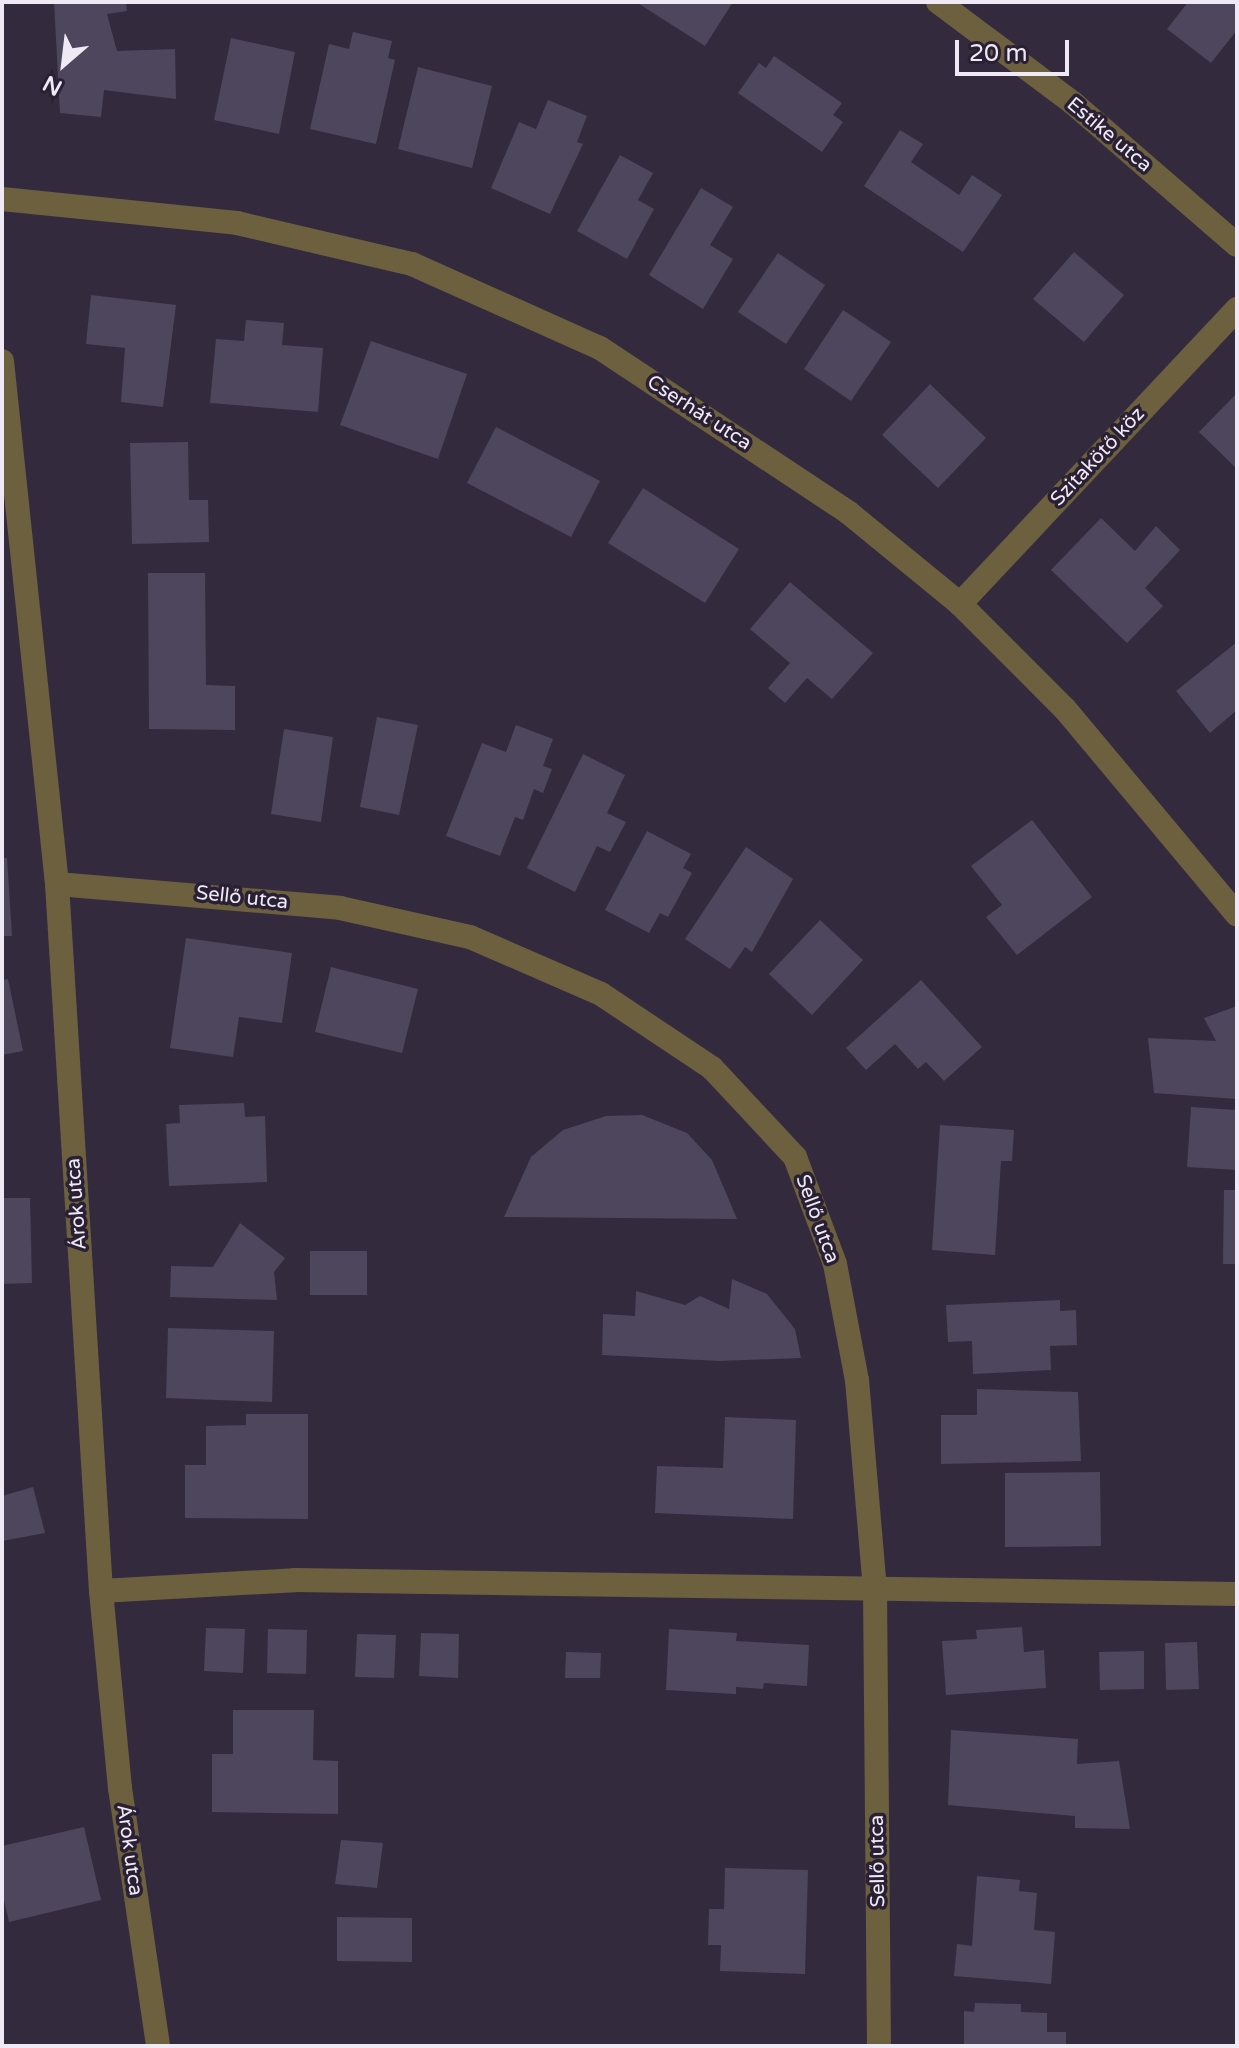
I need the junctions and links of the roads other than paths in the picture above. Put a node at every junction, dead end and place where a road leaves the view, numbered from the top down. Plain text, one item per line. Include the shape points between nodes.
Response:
1 (938, 2) edge
2 (2, 199) edge
3 (1237, 245) edge
4 (1237, 309) edge
5 (2, 361) edge
6 (960, 604) junction
7 (57, 884) junction
8 (1237, 915) edge
9 (875, 1588) junction
10 (101, 1591) junction
11 (1237, 1594) edge
12 (158, 2046) edge
13 (879, 2046) edge

1 - 3 street, Estike utca via 1073,103
2 - 6 street, Cserhát utca via 237,223 412,264 600,348 849,513
4 - 6 street, Szitakötő köz
5 - 7 street, Árok utca
6 - 8 street, Cserhát utca via 1065,709
7 - 9 street, Sellő utca via 340,908 470,937 601,994 712,1068 795,1157 835,1264 857,1380
7 - 10 street, Árok utca
9 - 10 street via 295,1580
9 - 11 street
9 - 13 street, Sellő utca
10 - 12 street, Árok utca via 120,1788

